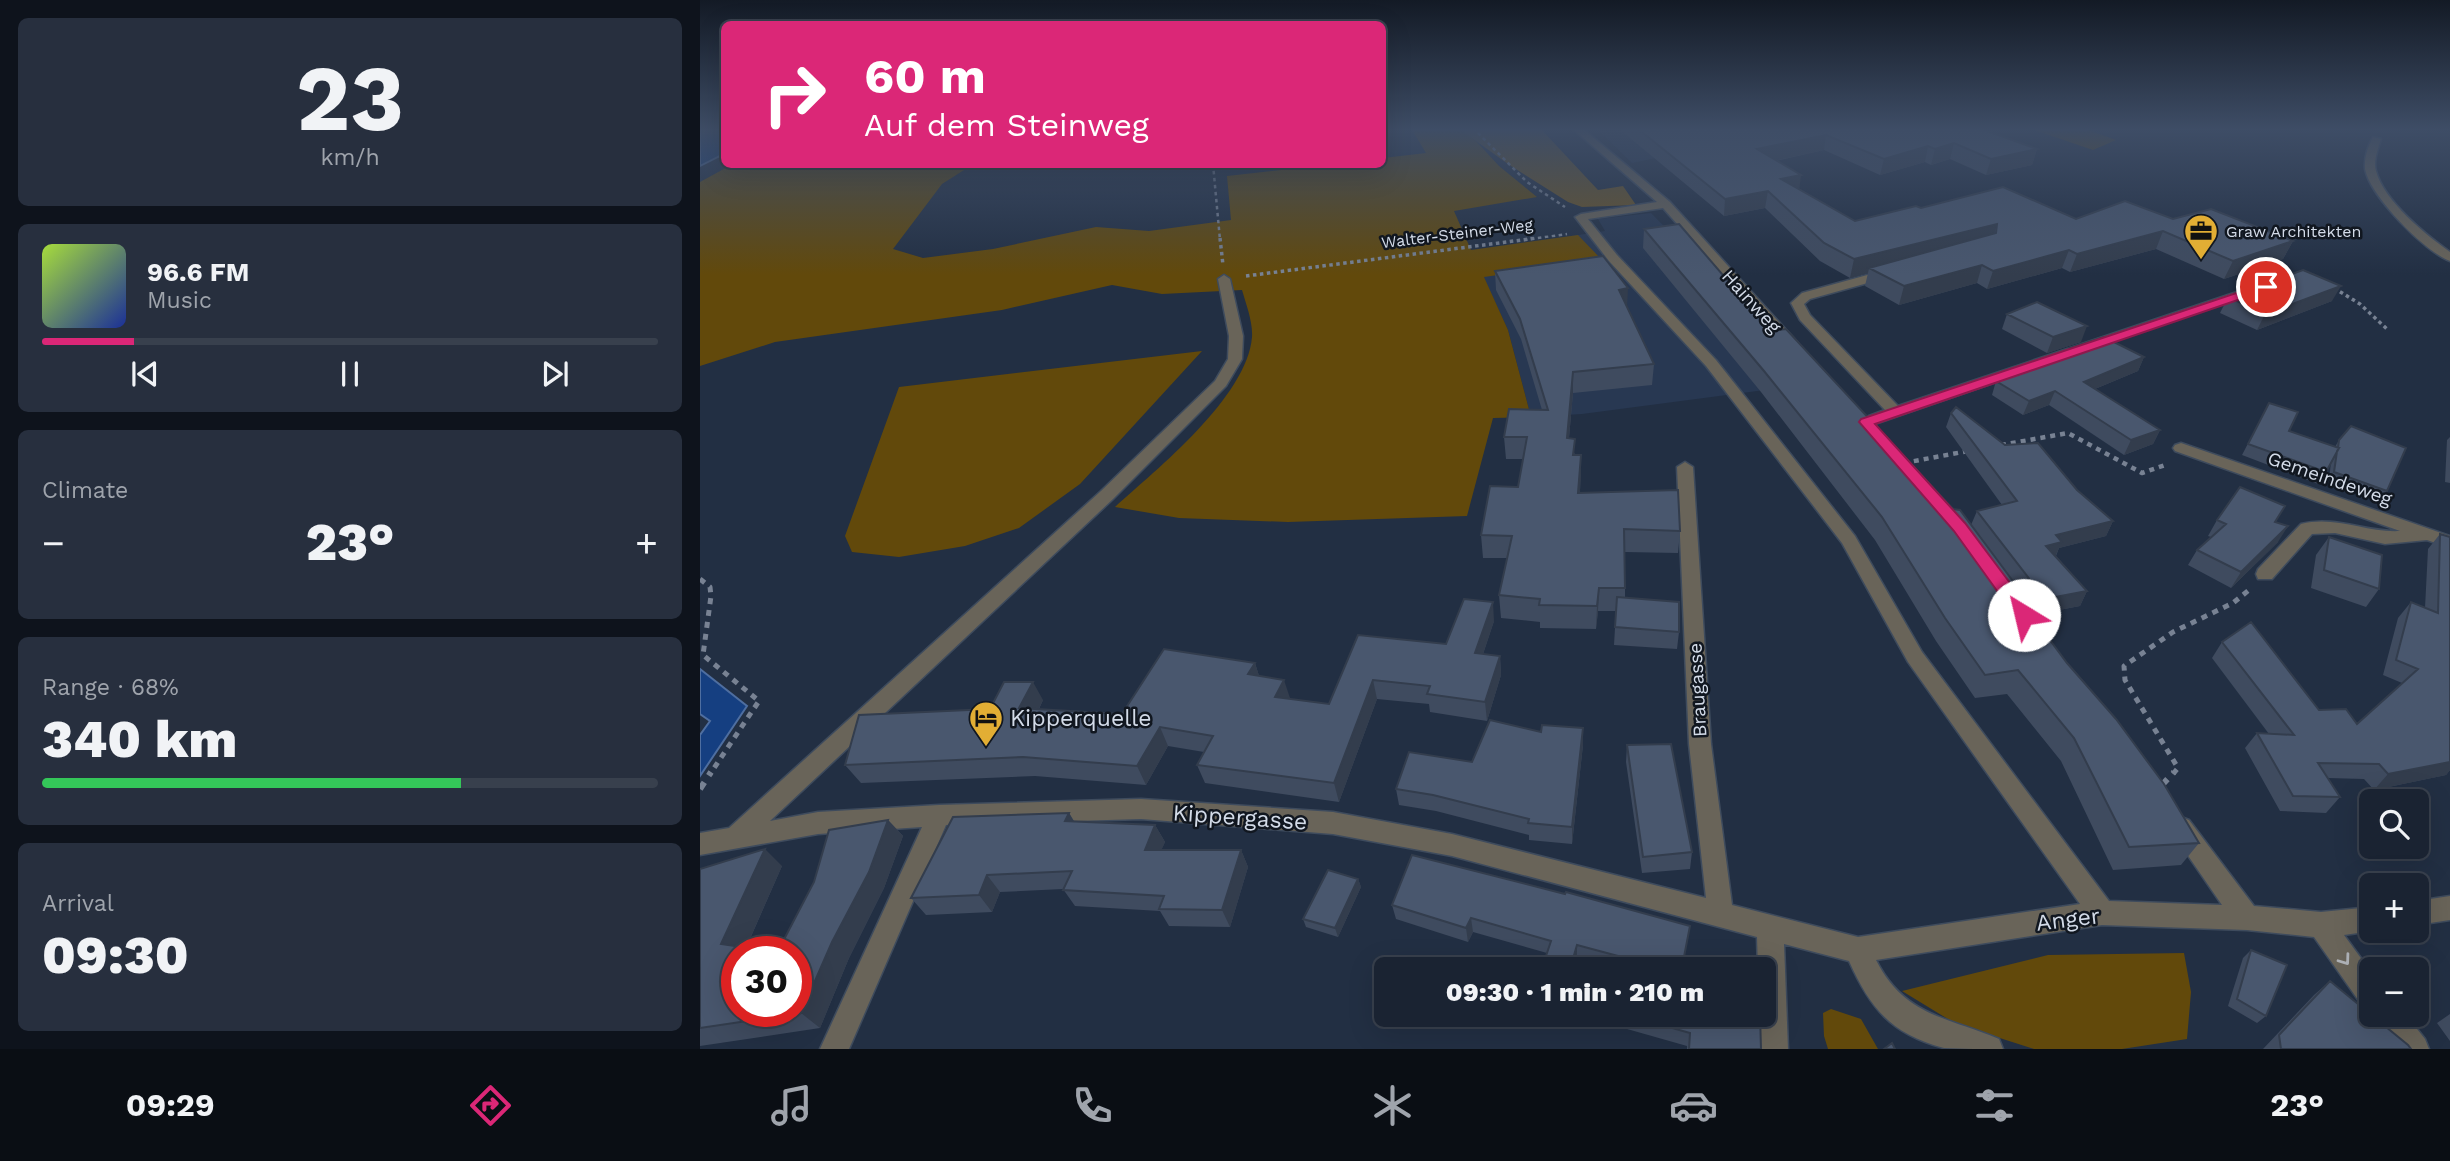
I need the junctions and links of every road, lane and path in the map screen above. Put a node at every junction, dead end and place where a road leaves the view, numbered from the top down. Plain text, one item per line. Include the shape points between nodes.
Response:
1 (1214, 177) edge
2 (1522, 177) edge
3 (1634, 177) edge
4 (2374, 177) edge
5 (1666, 204) junction
6 (1586, 224) junction
7 (2450, 257) edge
8 (1905, 269) edge
9 (1224, 279) junction
10 (2266, 287) edge
11 (2330, 287) edge
12 (2387, 328) dead end
13 (1803, 356) edge
14 (1895, 412) junction
15 (1999, 445) edge
16 (1972, 450) edge
17 (2189, 451) joint
18 (1903, 463) joint
19 (1685, 467) dead end
20 (2428, 534) junction
21 (2450, 542) edge
22 (2265, 574) joint
23 (700, 579) edge
24 (700, 789) edge
25 (2154, 793) joint
26 (939, 816) junction
27 (738, 835) junction
28 (700, 844) edge
29 (2450, 908) edge
30 (2429, 911) edge
31 (1720, 912) junction
32 (2102, 913) junction
33 (2247, 918) junction
34 (2359, 920) edge
35 (2321, 925) junction
36 (1770, 927) junction
37 (1858, 950) junction
38 (2359, 977) edge
39 (2398, 1027) edge
40 (834, 1049) edge
41 (1774, 1049) edge
42 (1989, 1049) edge
43 (2415, 1049) edge

1 - 9 path
2 - 6 path
3 - 5 street, Hainweg
4 - 7 street via 2382,191
5 - 6 street
5 - 13 street, Hainweg
6 - 9 path, Walter-Steiner-Weg
6 - 32 street via 1711,363 1849,540 1915,657
8 - 14 street, Hainweg via 1807,296 1797,303
9 - 27 street via 1236,336 1235,359 1221,383 1107,495
10 - 14 street
11 - 12 path via 2360,304
14 - 18 street via 1861,418
15 - 17 path via 2068,433 2141,473
16 - 18 path
17 - 20 street, Gemeindeweg
19 - 31 street, Braugasse via 1700,744
20 - 21 street, Gemeindeweg
20 - 22 street via 2385,538 2334,527 2306,528
22 - 25 path via 2234,603 2173,632 2123,666 2125,680 2178,768
23 - 24 path via 710,587 711,596 704,655 759,701
25 - 33 street
26 - 27 street, Kippergasse via 818,823
26 - 31 street, Kippergasse via 1141,810 1333,823 1451,845
26 - 40 street
27 - 28 street, Kippergasse
29 - 30 street
31 - 36 street, Kippergasse
32 - 33 street, Anger
32 - 37 street, Anger
33 - 35 street, Anger
34 - 35 street, Anger
35 -> 38 street
36 - 37 street, Anger
36 - 41 street
37 - 42 street via 1874,985 1904,1017
39 - 43 street

